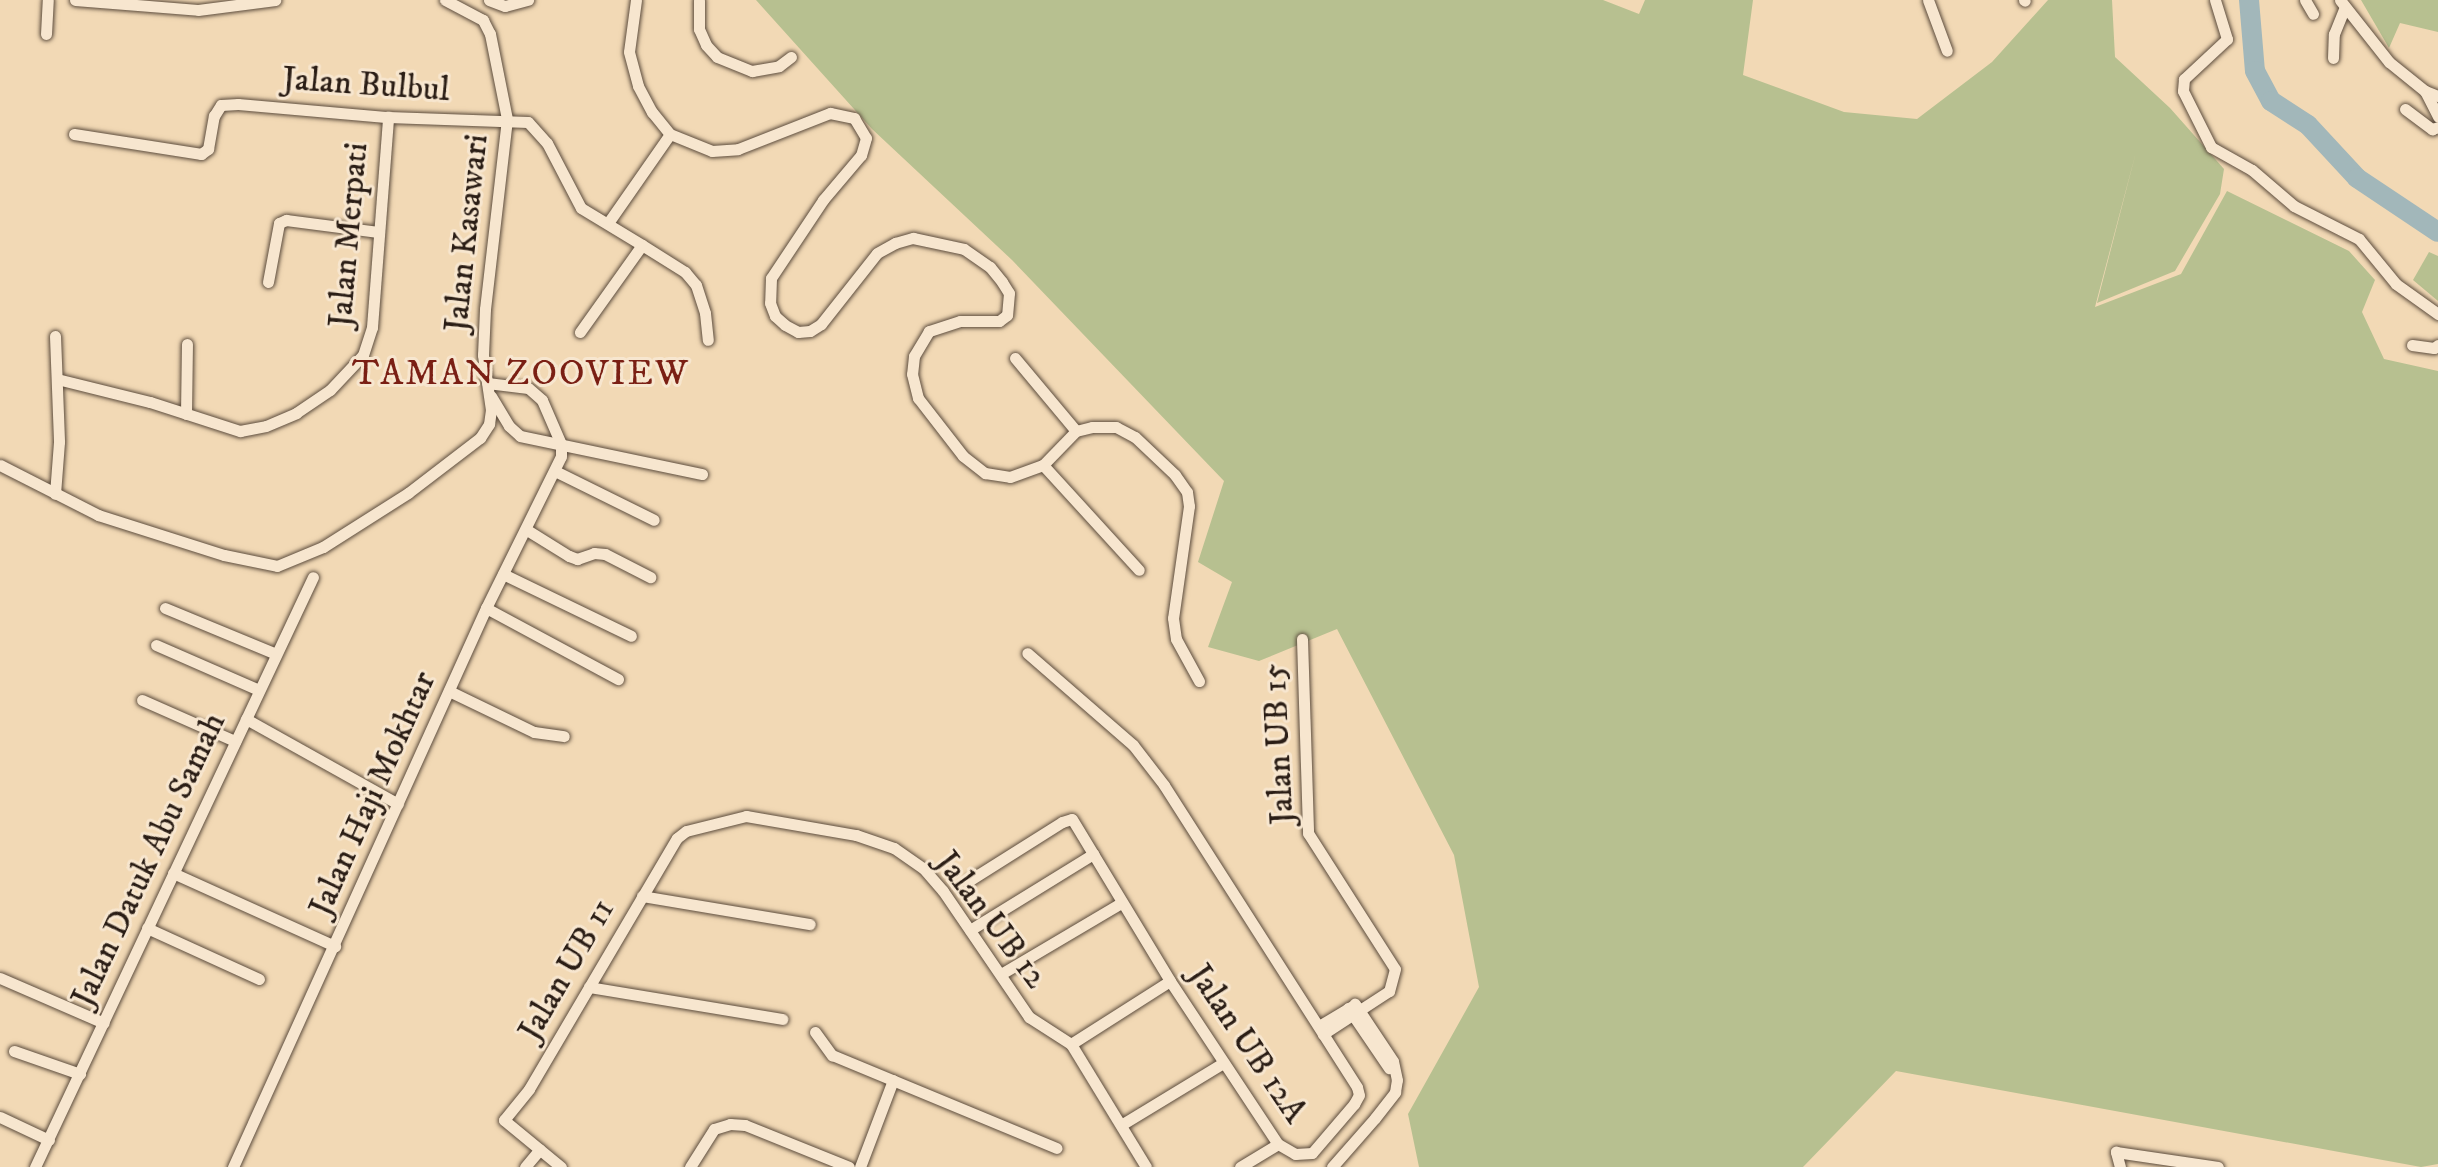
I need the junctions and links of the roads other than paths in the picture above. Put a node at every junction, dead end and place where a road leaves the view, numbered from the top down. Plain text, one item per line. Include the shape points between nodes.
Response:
1 (48, 0) edge
2 (75, 0) edge
3 (275, 0) edge
4 (445, 0) edge
5 (489, 0) edge
6 (528, 0) edge
7 (636, 0) edge
8 (699, 0) edge
9 (1928, 0) edge
10 (2215, 0) edge
11 (2305, 0) edge
12 (2342, 3) edge
13 (170, 5) edge
14 (2313, 14) dead end
15 (46, 34) dead end
16 (1947, 51) dead end
17 (791, 57) dead end
18 (2333, 58) dead end
19 (2425, 91) junction
20 (2438, 96) edge
21 (2405, 109) dead end
22 (388, 117) junction
23 (2438, 117) edge
24 (507, 119) junction
25 (2438, 127) edge
26 (74, 134) dead end
27 (670, 134) junction
28 (608, 223) junction
29 (378, 232) junction
30 (642, 245) junction
31 (268, 282) dead end
32 (2438, 314) edge
33 (580, 332) dead end
34 (55, 336) dead end
35 (708, 340) dead end
36 (187, 344) dead end
37 (2412, 345) dead end
38 (2438, 345) edge
39 (1015, 358) dead end
40 (57, 379) junction
41 (488, 387) junction
42 (186, 414) junction
43 (1076, 431) junction
44 (561, 444) junction
45 (0, 465) edge
46 (1043, 465) junction
47 (555, 471) junction
48 (702, 474) dead end
49 (55, 494) junction
50 (654, 520) dead end
51 (527, 530) junction
52 (1139, 570) dead end
53 (503, 574) junction
54 (313, 577) dead end
55 (650, 577) dead end
56 (165, 608) dead end
57 (486, 608) junction
58 (631, 636) dead end
59 (1302, 639) dead end
60 (156, 645) dead end
61 (1027, 653) dead end
62 (276, 654) junction
63 (618, 679) dead end
64 (1199, 681) dead end
65 (259, 690) junction
66 (449, 691) junction
67 (142, 700) dead end
68 (246, 719) junction
69 (564, 736) dead end
70 (235, 741) junction
71 (398, 804) junction
72 (677, 838) joint
73 (1093, 854) junction
74 (173, 873) junction
75 (970, 880) dead end
76 (642, 896) junction
77 (1121, 903) junction
78 (810, 924) dead end
79 (147, 928) junction
80 (970, 930) junction
81 (335, 946) junction
82 (1001, 974) junction
83 (0, 978) edge
84 (259, 979) dead end
85 (1170, 981) junction
86 (589, 987) junction
87 (1354, 1010) junction
88 (782, 1019) dead end
89 (104, 1023) junction
90 (1321, 1030) junction
91 (815, 1032) dead end
92 (1071, 1044) junction
93 (14, 1051) dead end
94 (1223, 1063) junction
95 (80, 1074) junction
96 (893, 1080) junction
97 (0, 1117) edge
98 (1121, 1125) junction
99 (49, 1140) junction
100 (1278, 1144) junction
101 (1056, 1148) dead end
102 (540, 1149) junction
103 (35, 1167) edge
104 (233, 1167) edge
105 (525, 1167) edge
106 (561, 1167) edge
107 (690, 1167) edge
108 (849, 1167) edge
109 (860, 1167) edge
110 (1146, 1167) edge
111 (1240, 1167) edge
112 (1332, 1167) edge
113 (2120, 1167) edge
114 (2218, 1167) edge

1 - 15 street
2 - 13 street
3 - 13 street
4 - 24 street, Jalan Kasawari via 483,20
5 - 6 street via 505,6
7 - 27 street via 629,52 638,86
8 - 17 street via 699,29 717,57 752,71 779,66
9 - 16 street
10 - 32 street via 2227,39 2184,79 2183,91 2211,147 2252,170 2294,206 2359,239 2396,284
11 - 14 street
12 - 18 street
12 - 19 street via 2379,52
19 - 20 street
19 - 23 street
21 - 25 street via 2432,129
22 - 24 street, Jalan Bulbul
22 - 26 street, Jalan Bulbul via 221,105 208,149 201,154
22 - 29 street, Jalan Merpati
24 - 28 street via 528,122 538,130 581,208
24 - 41 street, Jalan Kasawari via 485,309
27 - 28 street
27 - 46 street via 712,151 738,149 830,113 854,118 866,147 779,263 769,289 775,316 798,332 810,331 877,253 895,243 913,238 964,249 990,267 1009,293 1011,305 999,321 960,321 929,331 914,356 918,398 963,456 985,473 1010,477
28 - 30 street
29 - 31 street via 279,223
29 - 42 street, Jalan Merpati via 372,327 352,369 296,413 266,426 240,431
30 - 33 street
30 - 35 street via 696,285
34 - 40 street
36 - 42 street
37 - 38 street
39 - 43 street
40 - 42 street, Jalan Merpati
40 - 49 street
41 - 44 street via 514,433
41 - 44 street via 528,388 542,400
41 - 49 street, Jalan Kasawari via 489,424 480,438 408,493 323,547 277,566 98,515
43 - 46 street
43 - 64 street via 1116,427 1135,437 1187,492 1173,618 1176,639
44 - 47 street, Jalan Haji Mokhtar
44 - 48 street
45 - 49 street, Jalan Kasawari
46 - 52 street
47 - 50 street
47 - 51 street, Jalan Haji Mokhtar
51 - 53 street, Jalan Haji Mokhtar
51 - 55 street via 569,556 605,554
53 - 57 street, Jalan Haji Mokhtar
53 - 58 street
54 - 62 street, Jalan Datuk Abu Samah
56 - 62 street
57 - 63 street
57 - 66 street, Jalan Haji Mokhtar
59 - 87 street, Jalan UB 15 via 1308,833 1395,969 1389,991
60 - 65 street
61 - 90 street, Jalan UB 12A via 1133,745 1209,851
62 - 65 street, Jalan Datuk Abu Samah
65 - 68 street, Jalan Datuk Abu Samah
66 - 69 street via 534,732
66 - 71 street, Jalan Haji Mokhtar
67 - 70 street
68 - 70 street, Jalan Datuk Abu Samah
68 - 71 street
70 - 74 street, Jalan Datuk Abu Samah
71 - 81 street, Jalan Haji Mokhtar
72 - 76 street, Jalan UB 11
72 - 80 street, Jalan UB 12 via 746,816 856,835 894,848 923,868
73 - 75 street, Jalan UB 12A via 1072,819
73 - 77 street, Jalan UB 12A
73 - 80 street
74 - 79 street, Jalan Datuk Abu Samah
74 - 81 street
76 - 78 street
76 - 86 street, Jalan UB 11
77 - 82 street
77 - 85 street, Jalan UB 12A
79 - 84 street
79 - 89 street, Jalan Datuk Abu Samah
80 - 82 street, Jalan UB 12
81 - 104 street, Jalan Haji Mokhtar
82 - 92 street, Jalan UB 12 via 1029,1017
83 - 89 street
85 - 92 street
85 - 94 street, Jalan UB 12A
86 - 88 street
86 - 102 street, Jalan UB 11 via 529,1089 504,1120
87 - 90 street, Jalan UB 15
87 - 112 street via 1393,1061 1395,1092
89 - 95 street, Jalan Datuk Abu Samah
90 - 100 street, Jalan UB 12A via 1359,1095 1320,1149 1295,1154
91 - 96 street via 832,1055
92 - 98 street, Jalan UB 12
93 - 95 street
94 - 98 street
94 - 100 street, Jalan UB 12A
95 - 99 street, Jalan Datuk Abu Samah
96 - 101 street
96 - 109 street
97 - 99 street
98 - 110 street, Jalan UB 12
99 - 103 street, Jalan Datuk Abu Samah
100 - 111 street
102 - 105 street
102 - 106 street
107 - 108 street via 714,1129 730,1124 745,1125
113 - 114 street via 2116,1152

